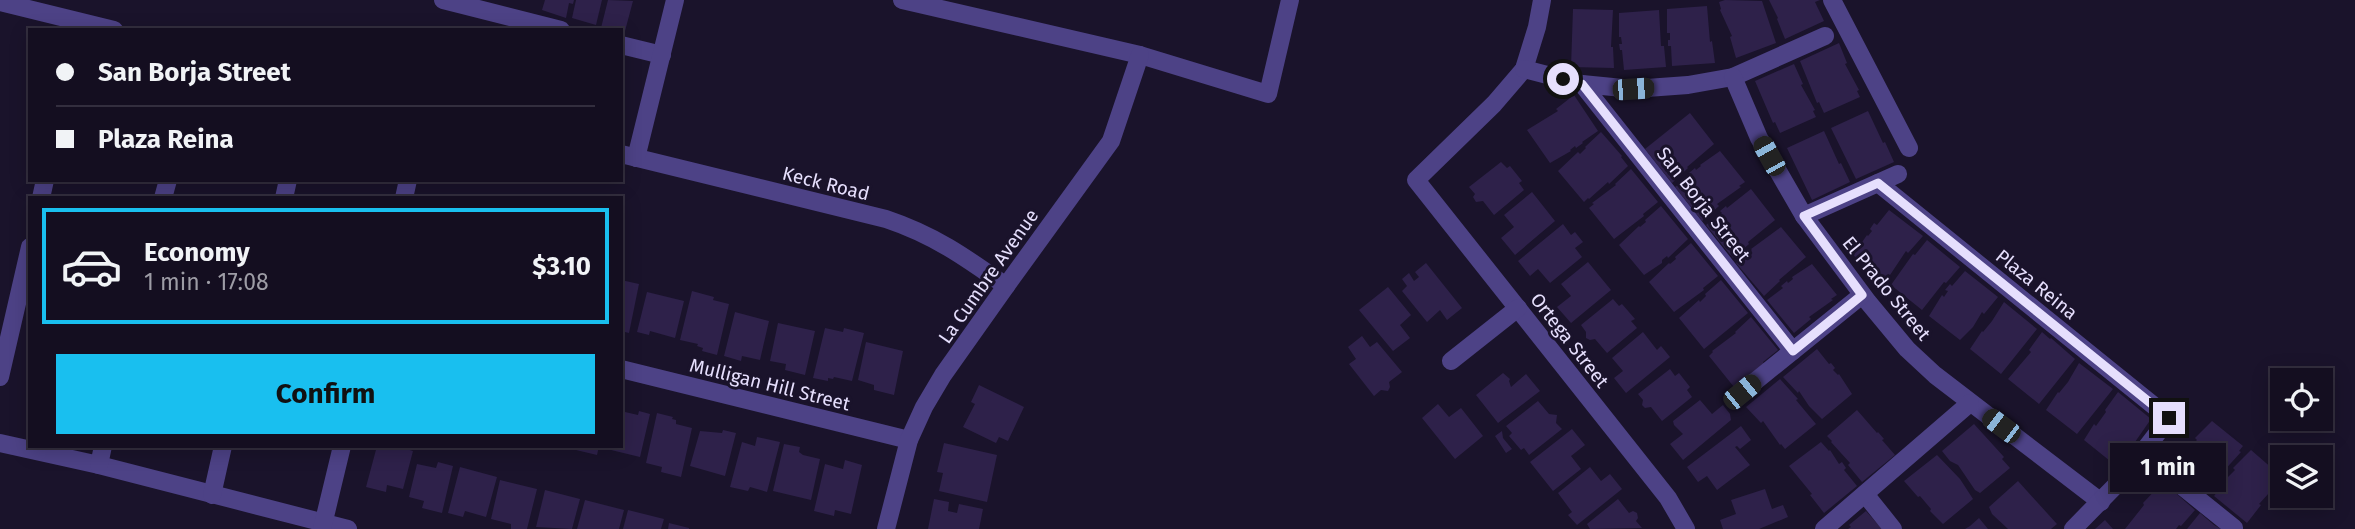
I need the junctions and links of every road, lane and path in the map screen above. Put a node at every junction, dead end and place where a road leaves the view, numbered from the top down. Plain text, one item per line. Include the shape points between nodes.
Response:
1 (443, 0) edge
2 (675, 0) edge
3 (902, 0) edge
4 (1290, 0) edge
5 (1542, 0) edge
6 (1832, 0) edge
7 (0, 2) edge
8 (87, 26) edge
9 (553, 28) edge
10 (1825, 36) dead end
11 (623, 45) edge
12 (662, 55) junction
13 (1140, 55) junction
14 (1524, 69) junction
15 (1733, 77) junction
16 (1582, 84) junction
17 (1909, 148) dead end
18 (628, 156) edge
19 (1899, 174) dead end
20 (1878, 183) junction
21 (1804, 216) junction
22 (28, 256) edge
23 (1006, 286) junction
24 (1862, 295) junction
25 (1518, 308) junction
26 (1793, 351) junction
27 (1451, 361) dead end
28 (623, 369) edge
29 (0, 377) edge
30 (1742, 392) dead end
31 (1970, 402) junction
32 (909, 440) junction
33 (0, 443) edge
34 (103, 448) edge
35 (223, 448) edge
36 (342, 448) edge
37 (2142, 454) junction
38 (99, 465) junction
39 (1865, 494) junction
40 (212, 495) junction
41 (2101, 502) junction
42 (322, 526) edge
43 (2234, 528) edge
44 (348, 529) edge
45 (886, 529) edge
46 (1686, 529) edge
47 (1824, 529) edge
48 (1893, 529) edge
49 (2073, 529) edge

1 - 9 street
2 - 12 street
3 - 13 street
4 - 13 street via 1268,94
5 - 14 street
6 - 17 street
7 - 8 street
10 - 15 street
11 - 12 street
12 - 18 street
13 - 23 street, La Cumbre Avenue via 1111,141
14 - 16 street
14 - 25 street, Ortega Street via 1416,180
15 - 16 street via 1633,89
15 - 21 street, El Prado Street via 1759,138
16 - 26 street, San Borja Street
18 - 23 street, Keck Road via 912,228
19 - 20 street
20 - 21 street
20 - 37 street, Plaza Reina via 2169,418
21 - 24 street, El Prado Street
22 - 29 street
23 - 32 street, La Cumbre Avenue via 943,375
24 - 26 street
24 - 31 street, El Prado Street via 1907,349
25 - 27 street
25 - 46 street, Ortega Street via 1668,498
26 - 30 street
28 - 32 street, Mulligan Hill Street
31 - 39 street
31 - 41 street, El Prado Street
32 - 45 street, La Cumbre Avenue
33 - 38 street
34 - 38 street
35 - 40 street
36 - 42 street
37 - 41 street
37 - 43 street
38 - 40 street
39 - 47 street
39 - 48 street
40 - 42 street
41 - 49 street
42 - 44 street

